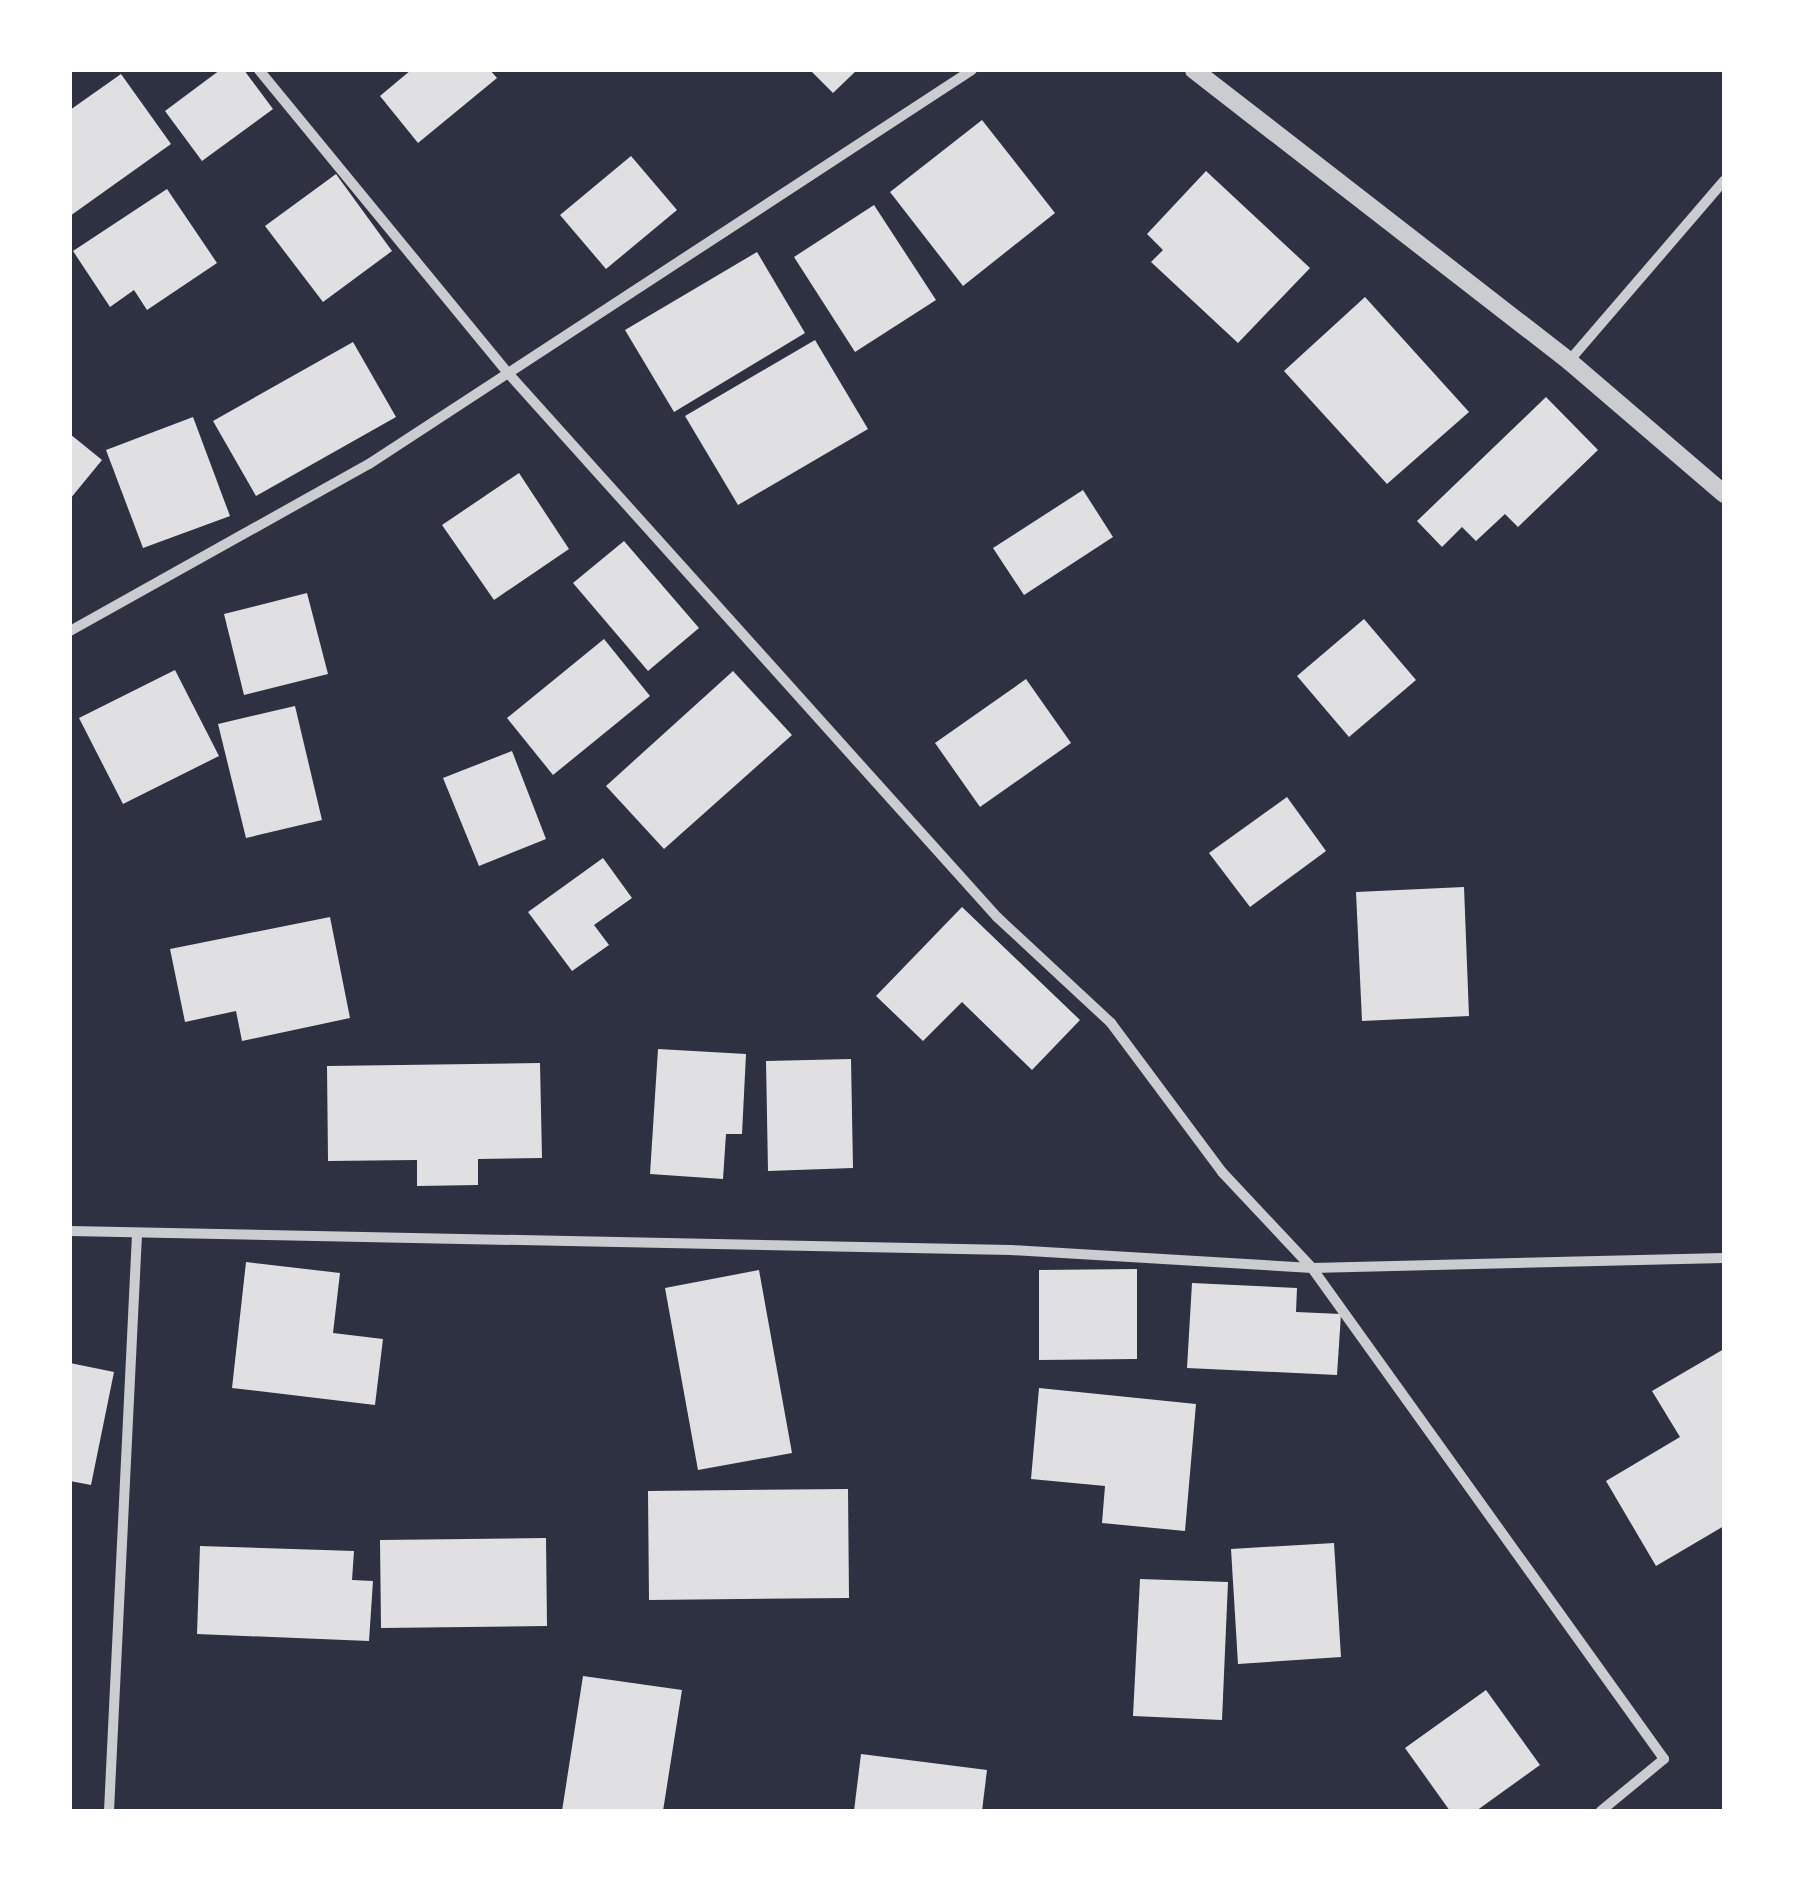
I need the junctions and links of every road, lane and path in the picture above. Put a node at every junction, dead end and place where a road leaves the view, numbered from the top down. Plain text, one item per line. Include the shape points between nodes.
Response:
1 (258, 70) edge
2 (972, 70) edge
3 (1194, 70) edge
4 (1724, 181) edge
5 (1569, 361) junction
6 (508, 373) junction
7 (1724, 494) edge
8 (70, 631) edge
9 (70, 1231) edge
10 (137, 1235) junction
11 (1724, 1258) edge
12 (1312, 1268) junction
13 (110, 1811) edge
14 (1601, 1811) edge

1 - 6 street
2 - 6 street
3 - 5 street
4 - 5 street
5 - 7 street
6 - 8 street via 369,464
6 - 12 street via 998,917 1111,1023 1222,1172
9 - 10 street
10 - 12 street via 1011,1250
10 - 13 street
11 - 12 street
12 - 14 street via 1664,1760

